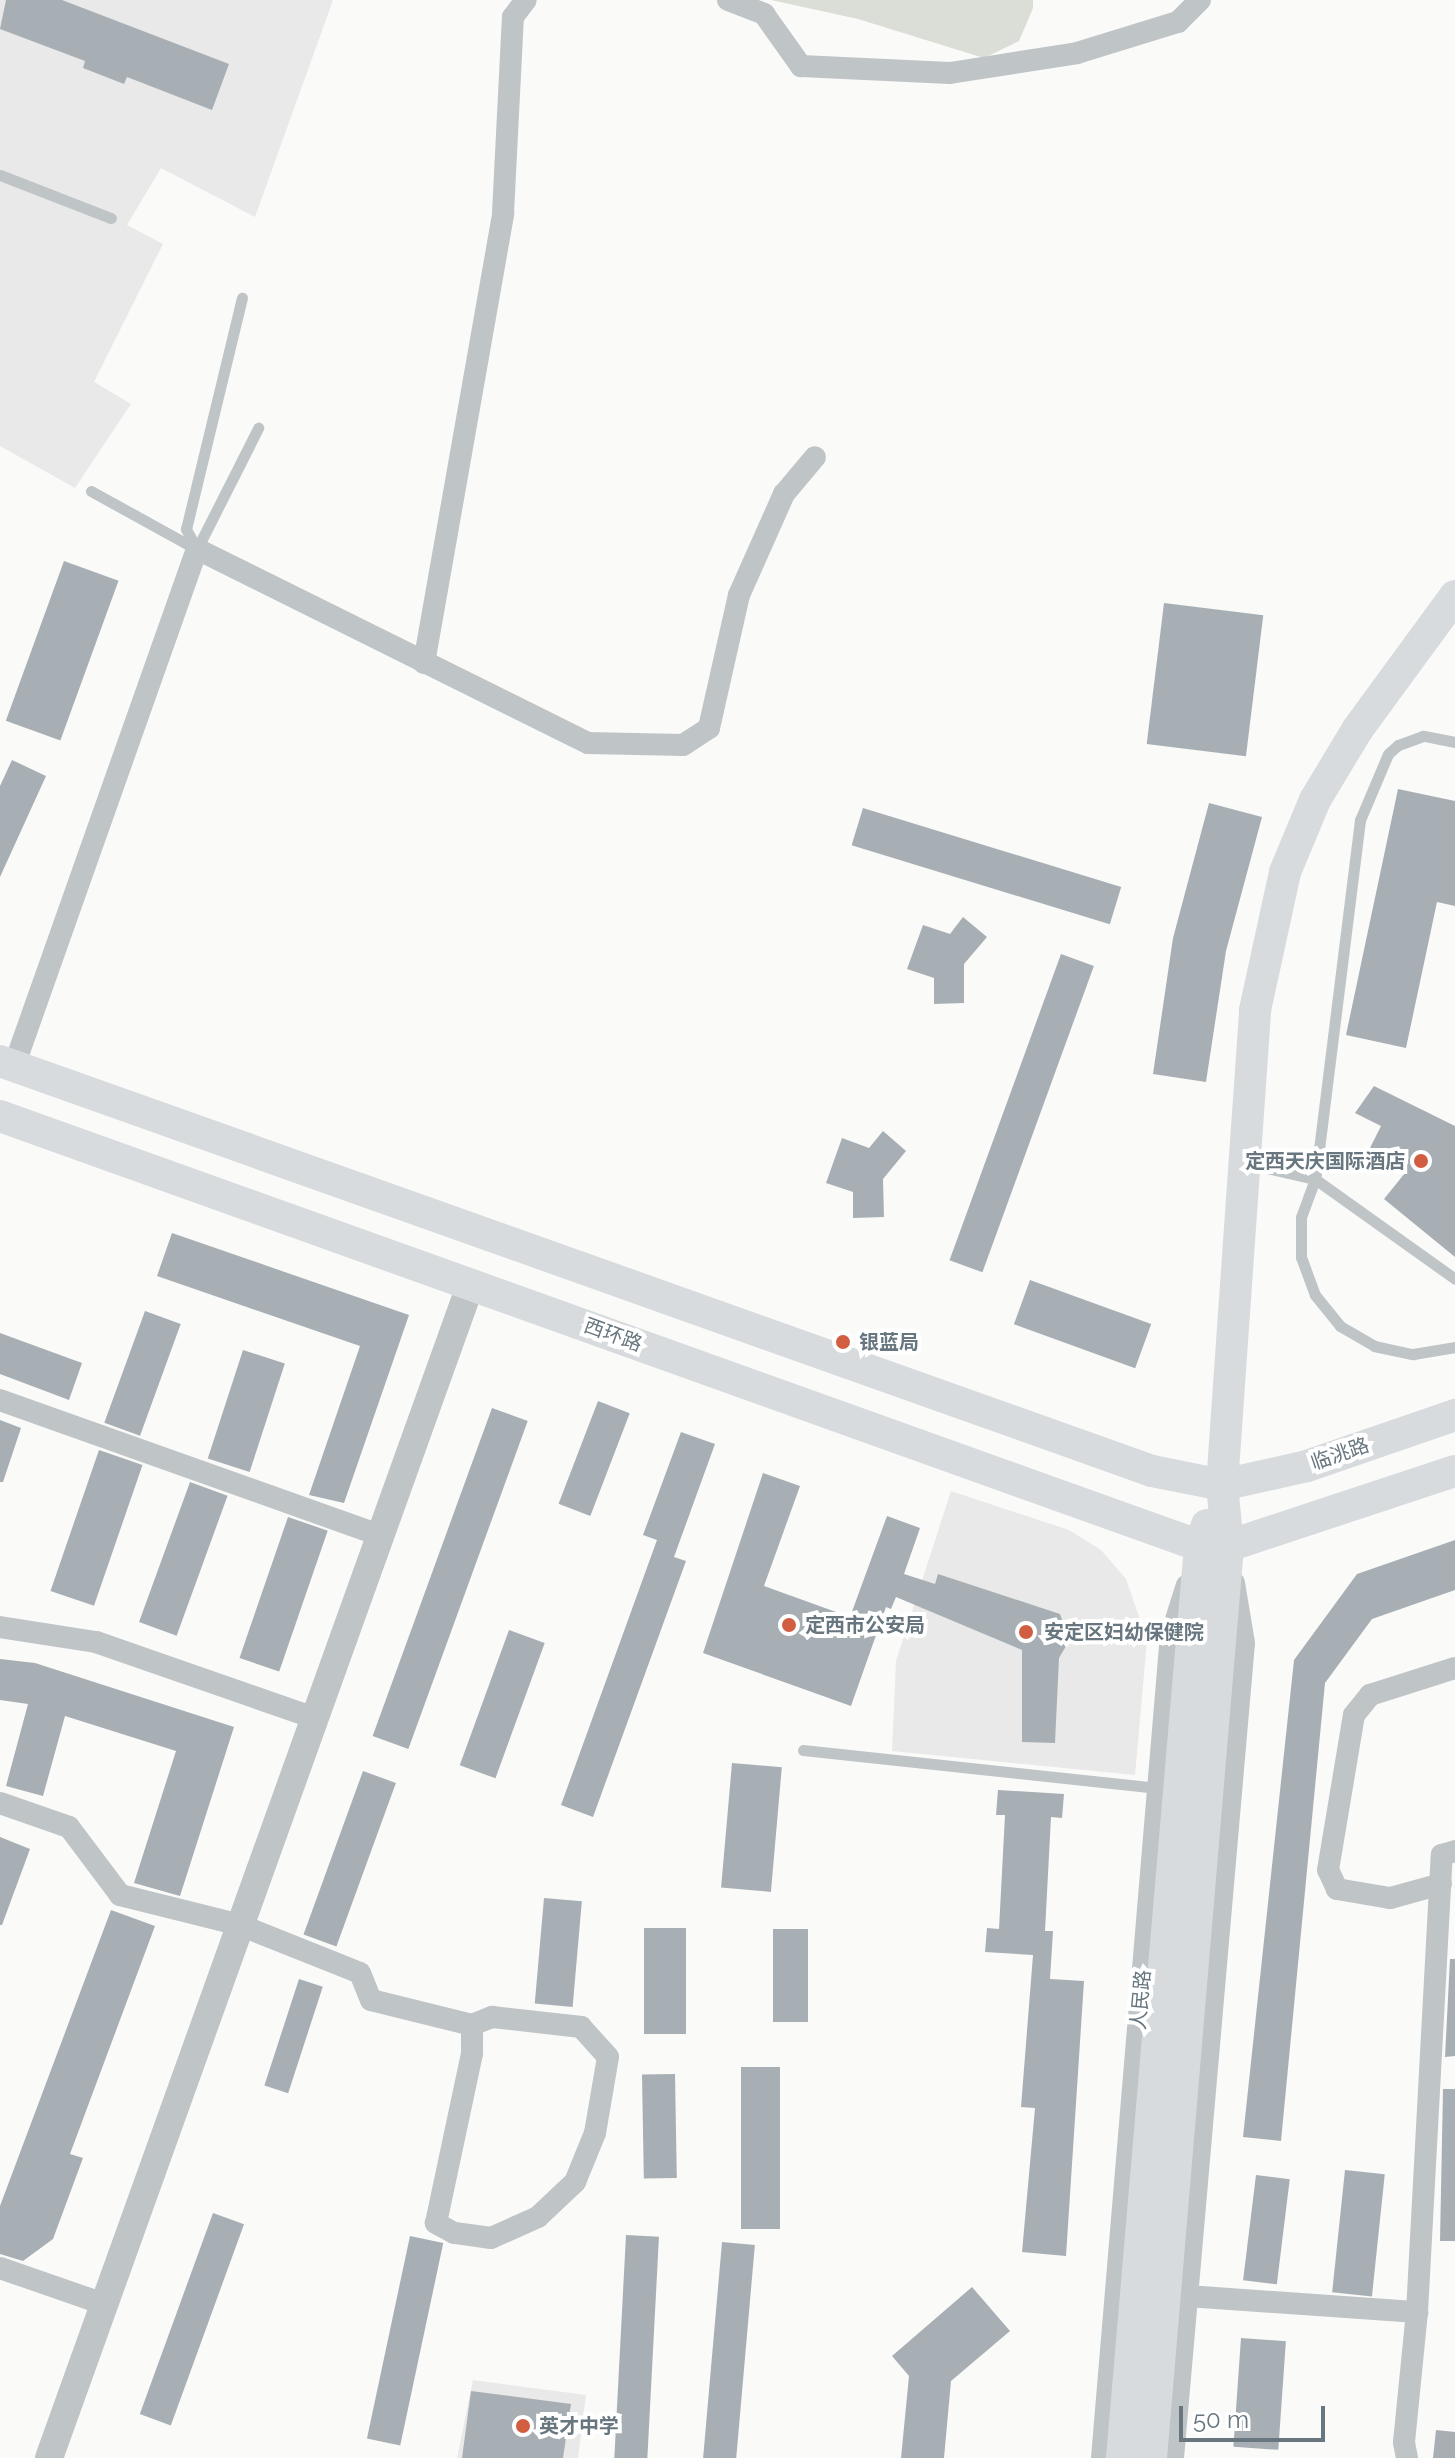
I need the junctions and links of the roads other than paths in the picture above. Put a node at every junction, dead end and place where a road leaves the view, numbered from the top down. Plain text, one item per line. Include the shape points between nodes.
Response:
1 (526, 0) edge
2 (728, 0) edge
3 (1200, 0) edge
4 (0, 175) edge
5 (111, 218) dead end
6 (242, 298) dead end
7 (258, 428) dead end
8 (815, 457) dead end
9 (91, 491) dead end
10 (197, 549) junction
11 (1455, 596) edge
12 (424, 663) junction
13 (1455, 742) edge
14 (7, 1064) edge
15 (0, 1116) edge
16 (1245, 1163) junction
17 (1315, 1179) junction
18 (1455, 1279) edge
19 (471, 1283) junction
20 (1455, 1347) edge
21 (0, 1400) edge
22 (1455, 1415) edge
23 (1455, 1471) edge
24 (1222, 1485) junction
25 (380, 1535) junction
26 (1214, 1546) junction
27 (0, 1627) edge
28 (1455, 1668) edge
29 (314, 1718) junction
30 (803, 1750) dead end
31 (1158, 1788) junction
32 (0, 1803) edge
33 (1455, 1851) edge
34 (1441, 1884) junction
35 (240, 1925) junction
36 (472, 2025) junction
37 (0, 2268) edge
38 (1187, 2296) junction
39 (104, 2304) junction
40 (1417, 2312) junction
41 (49, 2458) edge
42 (1102, 2458) edge
43 (1122, 2458) edge
44 (1151, 2458) edge
45 (1173, 2458) edge
46 (1407, 2458) edge

1 - 12 street via 513,17 503,213
2 - 3 street via 764,14 801,66 950,73 1091,49 1178,22
4 - 5 lane
6 - 10 lane via 186,529
7 - 10 lane
8 - 12 street via 784,494 739,595 709,728 683,745 588,743
9 - 10 lane
10 - 12 street
10 - 14 street
11 - 16 main road, 人民路 via 1357,730 1315,800 1285,872 1255,1010
13 - 17 lane via 1423,736 1398,745 1388,754 1360,820
14 - 24 main road via 1152,1471
15 - 19 main road, 西环路
16 - 17 lane
16 - 24 main road, 人民路
17 - 18 lane
17 - 20 lane via 1301,1217 1301,1257 1315,1295 1340,1326 1374,1346 1413,1354
19 - 25 street
19 - 26 main road, 西环路
21 - 25 street
22 - 24 main road, 临洮路 via 1307,1466
23 - 26 main road
24 - 26 main road, 人民路
25 - 29 street
26 - 31 street, 人民路 via 1171,1635
26 - 38 street, 人民路 via 1244,1643
26 - 43 main road, 人民路
26 - 44 main road, 人民路
27 - 29 street via 96,1642
28 - 34 street via 1370,1695 1354,1715 1328,1870 1337,1889 1390,1898
29 - 35 street
30 - 31 lane
31 - 42 street, 人民路
32 - 35 street via 69,1827 120,1895
33 - 34 street via 1442,1855
34 - 40 street
35 - 36 street via 360,1973 371,2000
35 - 39 street
36 - 36 street via 492,2017 581,2027 608,2057 595,2133 575,2182 538,2217 491,2238 454,2233 436,2223 472,2053
37 - 39 street
38 - 40 street
38 - 45 street, 人民路
39 - 41 street
40 - 46 street via 1404,2442

